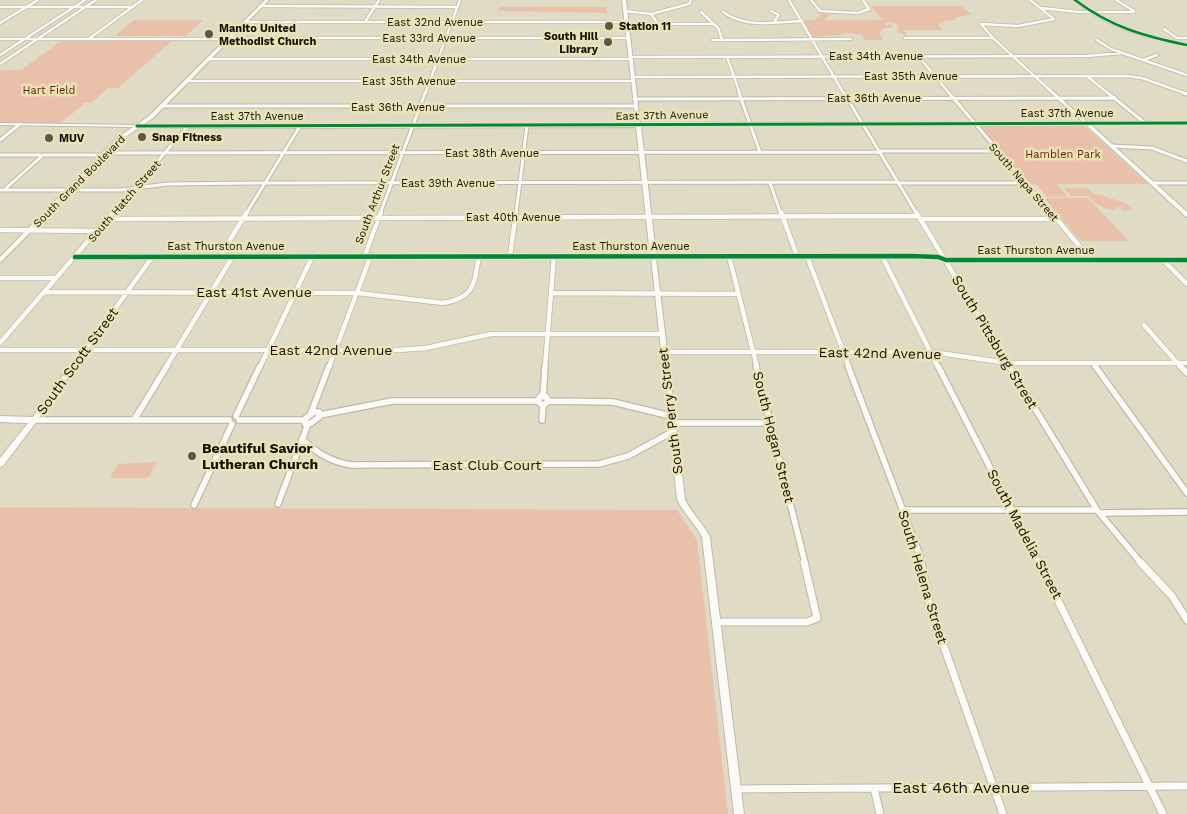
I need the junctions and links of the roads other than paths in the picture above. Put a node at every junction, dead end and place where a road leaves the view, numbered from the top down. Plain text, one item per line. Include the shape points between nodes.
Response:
1 (38, 0) edge
2 (85, 0) edge
3 (96, 0) edge
4 (142, 0) edge
5 (266, 0) edge
6 (460, 0) edge
7 (624, 0) edge
8 (691, 0) edge
9 (789, 0) edge
10 (811, 0) edge
11 (863, 0) edge
12 (1030, 0) edge
13 (1074, 0) edge
14 (1116, 0) edge
15 (378, 1) edge
16 (133, 6) junction
17 (260, 6) junction
18 (356, 6) junction
19 (0, 7) edge
20 (27, 7) junction
21 (74, 7) junction
22 (86, 7) junction
23 (375, 7) junction
24 (458, 7) junction
25 (1041, 8) junction
26 (771, 11) dead end
27 (626, 12) junction
28 (701, 12) dead end
29 (723, 12) dead end
30 (1092, 12) junction
31 (651, 14) junction
32 (802, 21) junction
33 (1, 22) edge
34 (245, 22) junction
35 (365, 22) junction
36 (452, 22) junction
37 (626, 22) junction
38 (777, 23) junction
39 (639, 24) dead end
40 (658, 24) junction
41 (714, 24) junction
42 (1164, 29) dead end
43 (722, 37) junction
44 (229, 38) junction
45 (447, 38) junction
46 (628, 38) junction
47 (812, 38) junction
48 (851, 38) dead end
49 (905, 38) dead end
50 (994, 38) junction
51 (0, 39) edge
52 (25, 39) junction
53 (38, 39) junction
54 (90, 39) junction
55 (713, 40) dead end
56 (1097, 40) dead end
57 (1186, 42) edge
58 (1122, 53) junction
59 (0, 55) edge
60 (1157, 55) dead end
61 (823, 56) junction
62 (918, 56) junction
63 (1013, 56) junction
64 (727, 57) junction
65 (630, 58) junction
66 (209, 59) junction
67 (439, 59) junction
68 (1143, 60) junction
69 (0, 64) edge
70 (834, 76) junction
71 (935, 76) junction
72 (1035, 76) junction
73 (1087, 76) junction
74 (1187, 76) edge
75 (734, 77) junction
76 (632, 79) junction
77 (186, 81) junction
78 (430, 81) junction
79 (1187, 94) edge
80 (847, 98) junction
81 (953, 98) junction
82 (1060, 98) junction
83 (1115, 98) junction
84 (634, 99) junction
85 (741, 99) junction
86 (161, 106) junction
87 (421, 106) junction
88 (635, 106) junction
89 (1086, 123) junction
90 (1146, 123) junction
91 (1187, 123) edge
92 (0, 124) edge
93 (20, 124) junction
94 (750, 124) junction
95 (862, 124) junction
96 (974, 124) junction
97 (637, 125) junction
98 (138, 126) junction
99 (188, 126) junction
100 (300, 126) junction
101 (414, 126) junction
102 (527, 126) junction
103 (0, 140) edge
104 (1111, 146) junction
105 (640, 152) junction
106 (760, 152) junction
107 (879, 152) junction
108 (998, 152) junction
109 (165, 153) junction
110 (284, 153) junction
111 (404, 153) junction
112 (523, 153) junction
113 (104, 154) junction
114 (0, 155) edge
115 (43, 155) junction
116 (1187, 161) edge
117 (266, 183) junction
118 (392, 183) junction
119 (519, 183) junction
120 (644, 183) junction
121 (770, 183) junction
122 (898, 183) junction
123 (1025, 183) junction
124 (1152, 183) junction
125 (1187, 183) edge
126 (135, 187) junction
127 (1, 191) edge
128 (69, 191) junction
129 (1187, 215) edge
130 (515, 217) junction
131 (648, 217) junction
132 (783, 217) junction
133 (244, 218) junction
134 (379, 218) junction
135 (920, 218) junction
136 (108, 219) junction
137 (1056, 219) junction
138 (0, 230) edge
139 (29, 231) junction
140 (98, 231) junction
141 (313, 255) junction
142 (364, 255) junction
143 (371, 255) junction
144 (153, 256) junction
145 (220, 256) junction
146 (233, 256) junction
147 (479, 256) junction
148 (510, 256) junction
149 (554, 256) junction
150 (652, 256) junction
151 (729, 256) junction
152 (798, 256) junction
153 (807, 256) junction
154 (882, 256) junction
155 (75, 257) junction
156 (0, 260) edge
157 (946, 260) junction
158 (1091, 260) junction
159 (1163, 260) junction
160 (1187, 260) edge
161 (0, 278) edge
162 (56, 278) junction
163 (1187, 284) edge
164 (44, 292) junction
165 (127, 292) junction
166 (212, 292) junction
167 (296, 292) junction
168 (358, 293) junction
169 (551, 293) junction
170 (656, 294) junction
171 (738, 294) junction
172 (1144, 325) dead end
173 (0, 333) edge
174 (9, 333) junction
175 (549, 334) junction
176 (661, 334) junction
177 (0, 343) edge
178 (0, 350) edge
179 (84, 350) junction
180 (177, 350) junction
181 (268, 350) junction
182 (336, 350) junction
183 (663, 352) junction
184 (753, 352) junction
185 (842, 352) junction
186 (932, 352) junction
187 (1008, 363) junction
188 (1094, 364) junction
189 (1179, 364) junction
190 (1187, 364) edge
191 (1187, 373) edge
192 (543, 402) junction
193 (311, 413) junction
194 (320, 415) junction
195 (238, 418) junction
196 (4, 419) edge
197 (34, 420) junction
198 (134, 420) junction
199 (542, 420) dead end
200 (231, 422) junction
201 (306, 422) junction
202 (770, 423) junction
203 (671, 424) junction
204 (21, 436) junction
205 (302, 439) junction
206 (0, 464) edge
207 (1187, 493) edge
208 (278, 504) dead end
209 (194, 505) dead end
210 (903, 510) junction
211 (1011, 510) junction
212 (1098, 512) junction
213 (1187, 512) edge
214 (1187, 620) edge
215 (717, 622) junction
216 (1150, 786) junction
217 (1187, 786) edge
218 (992, 787) junction
219 (874, 788) junction
220 (736, 789) junction
221 (739, 814) edge
222 (880, 814) edge
223 (1003, 814) edge
224 (1163, 814) edge

1 - 20 street
2 - 21 street
3 - 22 street
4 - 16 street
5 - 17 main road, South Grand Boulevard
6 - 24 street, South Arthur Street
7 - 27 street, South Perry Street
8 - 31 street via 689,4
9 - 32 street, South Pittsburg Street
10 - 11 street via 820,11 858,13 869,10
12 - 25 street
13 - 30 main road
14 - 30 street via 1134,12
15 - 18 street
15 - 23 street
16 - 22 street
16 - 54 street
17 - 18 street
17 - 34 main road, South Grand Boulevard
18 - 23 street
19 - 20 street
20 - 21 street
20 - 33 street
21 - 22 street
21 - 52 street
22 - 53 street
23 - 24 street
23 - 35 street
24 - 36 street, South Arthur Street
25 - 30 street
25 - 50 street via 1054,20 1018,26 981,24
26 - 38 street via 779,15 775,20
27 - 31 street
27 - 37 street, South Perry Street
28 - 41 street
29 - 38 street via 742,22
30 - 57 main road via 1138,32
31 - 40 street
32 - 38 street
32 - 47 street, South Pittsburg Street
34 - 35 street, East 32nd Avenue
34 - 44 main road, South Grand Boulevard
35 - 36 street, East 32nd Avenue
36 - 37 street, East 32nd Avenue
36 - 45 street, South Arthur Street
37 - 46 street, South Perry Street
39 - 40 street
40 - 41 street
41 - 43 street
42 - 57 street
43 - 47 street
43 - 55 street
44 - 45 street, East 33rd Avenue
44 - 54 street, East 33rd Avenue
44 - 66 main road, South Grand Boulevard
45 - 46 street, East 33rd Avenue
45 - 67 street, South Arthur Street
46 - 65 street, South Perry Street
47 - 48 street
47 - 61 street, South Pittsburg Street
49 - 50 street
50 - 63 street
51 - 52 street, East 33rd Avenue
52 - 53 street, East 33rd Avenue
52 - 59 street
53 - 54 street, East 33rd Avenue
53 - 69 street
56 - 58 street
58 - 63 street, East 34th Avenue
58 - 68 street
60 - 68 street
61 - 62 street, East 34th Avenue
61 - 64 street, East 34th Avenue
61 - 70 street, South Pittsburg Street
62 - 63 street, East 34th Avenue
62 - 71 street, South Napa Street
63 - 72 street
64 - 65 street, East 34th Avenue
64 - 75 street
65 - 67 street, East 34th Avenue
65 - 76 street, South Perry Street
66 - 67 street, East 34th Avenue
66 - 77 main road, South Grand Boulevard
67 - 78 street, South Arthur Street
68 - 74 street
70 - 71 street, East 35th Avenue
70 - 75 street, East 35th Avenue
70 - 80 street, South Pittsburg Street
71 - 72 street, East 35th Avenue
71 - 81 street, South Napa Street
72 - 73 street, East 35th Avenue
72 - 82 street
73 - 79 street, East 35th Avenue via 1142,78
73 - 83 street
75 - 76 street, East 35th Avenue
75 - 85 street
76 - 78 street, East 35th Avenue
76 - 84 street, South Perry Street
77 - 78 street, East 35th Avenue
77 - 86 main road, South Grand Boulevard
78 - 87 street, South Arthur Street
80 - 81 street, East 36th Avenue
80 - 85 street, East 36th Avenue
80 - 95 street, South Pittsburg Street
81 - 82 street, East 36th Avenue
81 - 96 street, South Napa Street
82 - 83 street, East 36th Avenue
82 - 89 street
83 - 90 street
84 - 85 street, East 36th Avenue
84 - 88 street, South Perry Street
85 - 94 street
86 - 87 street, East 36th Avenue
86 - 98 main road, South Grand Boulevard
87 - 88 street, East 36th Avenue
87 - 101 street, South Arthur Street
88 - 97 street, South Perry Street
89 - 90 street, East 37th Avenue
89 - 96 street, East 37th Avenue
89 - 104 street
90 - 91 street, East 37th Avenue
92 - 93 street, East 37th Avenue
93 - 98 street, East 37th Avenue
93 - 103 street
94 - 95 street, East 37th Avenue
94 - 97 street, East 37th Avenue
94 - 106 street
95 - 96 street, East 37th Avenue
95 - 107 street, South Pittsburg Street
96 - 108 street, South Napa Street
97 - 102 street, East 37th Avenue
97 - 105 street, South Perry Street
98 - 99 street, East 37th Avenue
98 - 113 main road, South Grand Boulevard
99 - 100 street, East 37th Avenue
99 - 109 street, South Hatch Street
100 - 101 street, East 37th Avenue
100 - 110 street
101 - 102 street, East 37th Avenue
101 - 111 street, South Arthur Street
102 - 112 street
104 - 116 street via 1152,148
104 - 124 street
105 - 106 street, East 38th Avenue
105 - 112 street, East 38th Avenue
105 - 120 street, South Perry Street
106 - 107 street, East 38th Avenue
107 - 108 street, East 38th Avenue
107 - 122 street, South Pittsburg Street
108 - 123 street, South Napa Street
109 - 110 street, East 38th Avenue
109 - 113 street, East 38th Avenue
109 - 126 street, South Hatch Street
110 - 111 street, East 38th Avenue
110 - 117 street
111 - 112 street, East 38th Avenue
111 - 118 street, South Arthur Street
112 - 119 street
113 - 115 street, East 38th Avenue
113 - 128 main road, South Grand Boulevard
114 - 115 street, East 38th Avenue
115 - 127 street
117 - 118 street, East 39th Avenue
117 - 126 street, East 39th Avenue
117 - 133 street
118 - 119 street, East 39th Avenue
118 - 134 street, South Arthur Street
119 - 120 street, East 39th Avenue
119 - 130 street
120 - 121 street, East 39th Avenue
120 - 131 street, South Perry Street
121 - 122 street, East 39th Avenue
121 - 132 street
122 - 123 street, East 39th Avenue
122 - 135 street, South Pittsburg Street
123 - 137 street, South Napa Street
124 - 125 street
124 - 129 street
126 - 128 street, East 39th Avenue
126 - 136 street, South Hatch Street
127 - 128 street, East 39th Avenue
128 - 139 main road, South Grand Boulevard
130 - 131 street, East 40th Avenue
130 - 134 street, East 40th Avenue
130 - 148 street
131 - 132 street, East 40th Avenue
131 - 150 street, South Perry Street
132 - 135 street, East 40th Avenue
132 - 152 street
133 - 134 street, East 40th Avenue
133 - 136 street, East 40th Avenue
133 - 145 street
134 - 142 street, South Arthur Street
135 - 137 street, East 40th Avenue
135 - 157 street, South Pittsburg Street
136 - 140 street, South Hatch Street
137 - 158 street, South Napa Street
138 - 139 street
139 - 140 street
139 - 156 main road, South Grand Boulevard
140 - 155 street, South Hatch Street
141 - 142 street, East Thurston Avenue
141 - 146 street, East Thurston Avenue
141 - 167 street
142 - 143 street, East Thurston Avenue
143 - 147 street, East Thurston Avenue
143 - 168 street, South Arthur Street
144 - 145 street, East Thurston Avenue
144 - 155 street, East Thurston Avenue
144 - 165 street, South Scott Street
145 - 146 street, East Thurston Avenue
146 - 166 street
147 - 148 street, East Thurston Avenue
147 - 168 street, East 41st Avenue via 474,288 463,299 443,303
148 - 149 street, East Thurston Avenue
149 - 150 street, East Thurston Avenue
149 - 169 street
150 - 151 street, East Thurston Avenue
150 - 170 street, South Perry Street
151 - 152 street, East Thurston Avenue
151 - 171 street, South Hogan Street
152 - 153 street, East Thurston Avenue
153 - 154 street, East Thurston Avenue
153 - 185 street, South Helena Street
154 - 157 street, East Thurston Avenue via 928,256
154 - 186 street, South Madelia Street
155 - 162 street, South Hatch Street
157 - 158 street, East Thurston Avenue
157 - 187 street, South Pittsburg Street
158 - 159 street, East Thurston Avenue
159 - 160 street, East Thurston Avenue
159 - 163 street
161 - 162 street
162 - 164 street, South Hatch Street
164 - 165 street, East 41st Avenue
164 - 174 street, South Hatch Street
165 - 166 street, East 41st Avenue
165 - 179 street, South Scott Street
166 - 167 street, East 41st Avenue
166 - 180 street
167 - 168 street, East 41st Avenue
167 - 181 street
168 - 182 street, South Arthur Street
169 - 170 street
169 - 175 street
170 - 171 street
170 - 176 street, South Perry Street
171 - 184 street, South Hogan Street
172 - 189 street
173 - 174 street
174 - 177 street, South Hatch Street
175 - 176 street, East 42nd Avenue
175 - 182 street, East 42nd Avenue via 491,334 414,350
175 - 192 street via 544,396 539,398
176 - 183 street, South Perry Street
178 - 179 street, East 42nd Avenue
179 - 180 street, East 42nd Avenue
179 - 197 street, South Scott Street
180 - 181 street, East 42nd Avenue
180 - 198 street
181 - 182 street, East 42nd Avenue
181 - 195 street
182 - 193 street, South Arthur Street
183 - 184 street, East 42nd Avenue
183 - 203 street, South Perry Street
184 - 185 street, East 42nd Avenue
184 - 202 street, South Hogan Street
185 - 186 street, East 42nd Avenue
185 - 210 street, South Helena Street
186 - 187 street, East 42nd Avenue
186 - 211 street, South Madelia Street
187 - 188 street, East 42nd Avenue
187 - 212 street, South Pittsburg Street
188 - 189 street, East 42nd Avenue
188 - 207 street
189 - 190 street, East 42nd Avenue
189 - 191 street
192 - 194 street via 392,400
192 - 199 street
192 - 203 street via 613,402
193 - 194 street via 317,411
193 - 201 street
194 - 201 street
195 - 200 street
195 - 201 street
196 - 197 main road
196 - 204 main road via 22,426
197 - 198 street
197 - 204 main road, South Scott Street
198 - 200 street
200 - 209 street
201 - 205 street
202 - 203 street
202 - 215 street, South Hogan Street via 817,618 807,622
203 - 205 street, East Club Court via 627,458 599,464 340,464 323,458
203 - 215 street, South Perry Street via 683,506 706,537
204 - 206 main road, South Scott Street
205 - 208 street
210 - 211 street
210 - 218 street, South Helena Street via 919,554 930,607
211 - 212 street
211 - 216 street, South Madelia Street via 1060,600
212 - 213 street
212 - 214 street, South Pittsburg Street via 1172,596
215 - 220 street, South Perry Street
216 - 217 street, East 46th Avenue
216 - 218 street, East 46th Avenue
216 - 224 street, South Madelia Street
218 - 219 street, East 46th Avenue
218 - 223 street, South Helena Street
219 - 220 street, East 46th Avenue
219 - 222 street
220 - 221 street, South Perry Street

